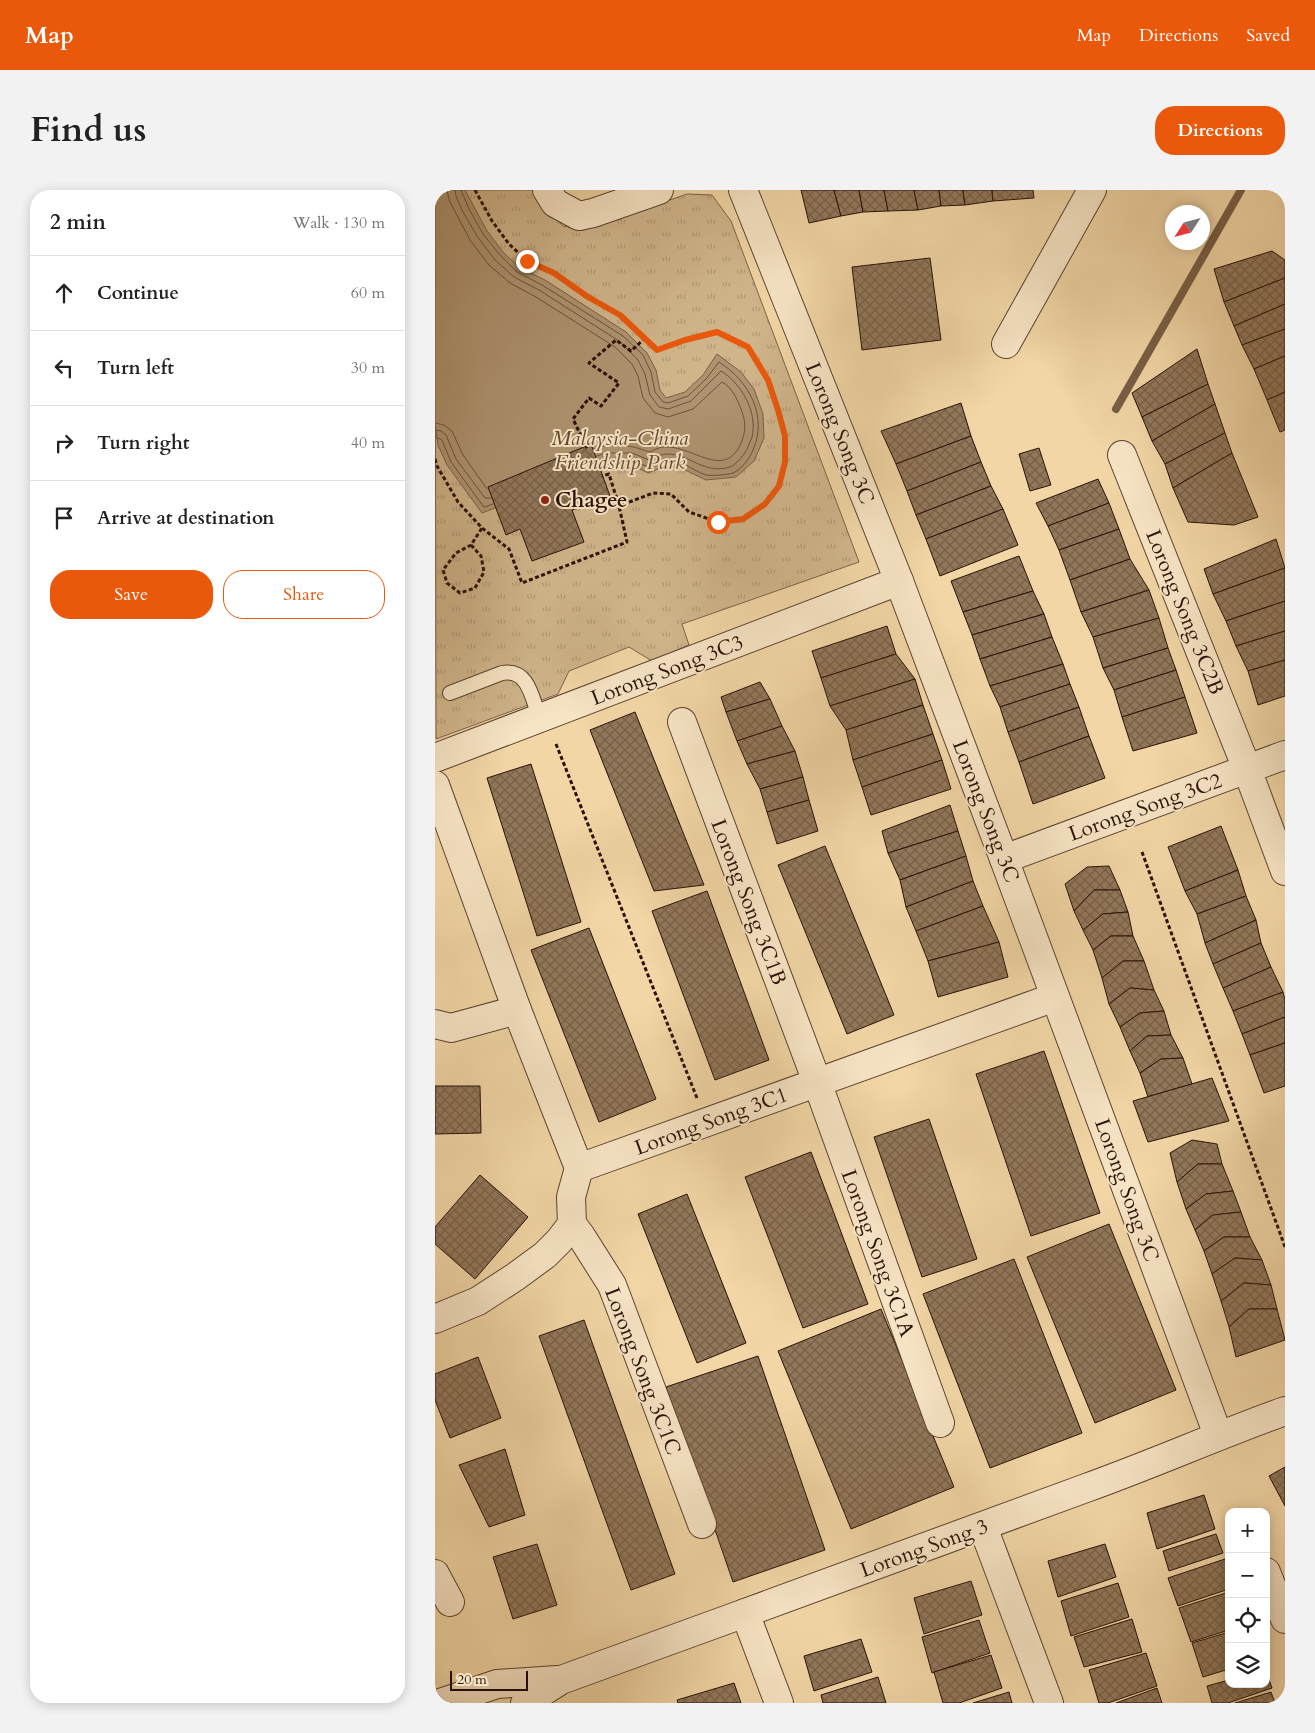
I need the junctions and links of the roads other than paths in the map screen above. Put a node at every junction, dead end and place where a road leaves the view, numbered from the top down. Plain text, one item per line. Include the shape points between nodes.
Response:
1 (547, 190) edge
2 (659, 190) edge
3 (743, 190) edge
4 (1092, 190) edge
5 (1006, 344) dead end
6 (1122, 455) dead end
7 (899, 581) junction
8 (450, 693) dead end
9 (540, 719) junction
10 (682, 722) dead end
11 (1285, 755) edge
12 (435, 758) edge
13 (1247, 769) junction
14 (435, 785) edge
15 (1005, 859) junction
16 (1285, 871) edge
17 (1055, 997) junction
18 (517, 1010) junction
19 (435, 1024) edge
20 (817, 1082) junction
21 (579, 1168) junction
22 (572, 1224) junction
23 (435, 1319) edge
24 (1285, 1411) edge
25 (940, 1423) dead end
26 (1218, 1435) junction
27 (702, 1524) dead end
28 (983, 1527) junction
29 (435, 1574) edge
30 (1270, 1582) edge
31 (450, 1602) dead end
32 (745, 1613) junction
33 (1285, 1619) edge
34 (561, 1680) junction
35 (440, 1703) edge
36 (525, 1703) edge
37 (779, 1703) edge
38 (1049, 1703) edge

1 - 2 street via 555,203 579,216
3 - 7 street, Lorong Song 3C
4 - 5 street
6 - 13 street, Lorong Song 3C2B
7 - 9 street, Lorong Song 3C3
7 - 15 street, Lorong Song 3C
8 - 9 lane via 502,673 517,673 527,684
9 - 12 street, Lorong Song 3C3
10 - 20 street, Lorong Song 3C1B
11 - 13 street, Lorong Song 3C2
13 - 15 street, Lorong Song 3C2
13 - 16 street, Lorong Song 3C2B
14 - 18 street
15 - 17 street, Lorong Song 3C
17 - 20 street, Lorong Song 3C1
17 - 26 street, Lorong Song 3C
18 - 19 street via 451,1028
18 - 21 street
20 - 21 street, Lorong Song 3C1
20 - 25 street, Lorong Song 3C1A
21 - 22 street via 571,1196
22 - 23 street via 545,1255 515,1277 478,1301
22 - 27 street, Lorong Song 3C1C via 612,1285
24 - 26 street, Lorong Song 3
26 - 28 street, Lorong Song 3
28 - 32 street, Lorong Song 3
28 - 38 street
29 - 31 street
30 - 33 street
32 - 34 street, Lorong Song 3
32 - 37 street
34 - 35 street, Lorong Song 3 via 497,1684
34 - 36 street, Lorong Song 3

